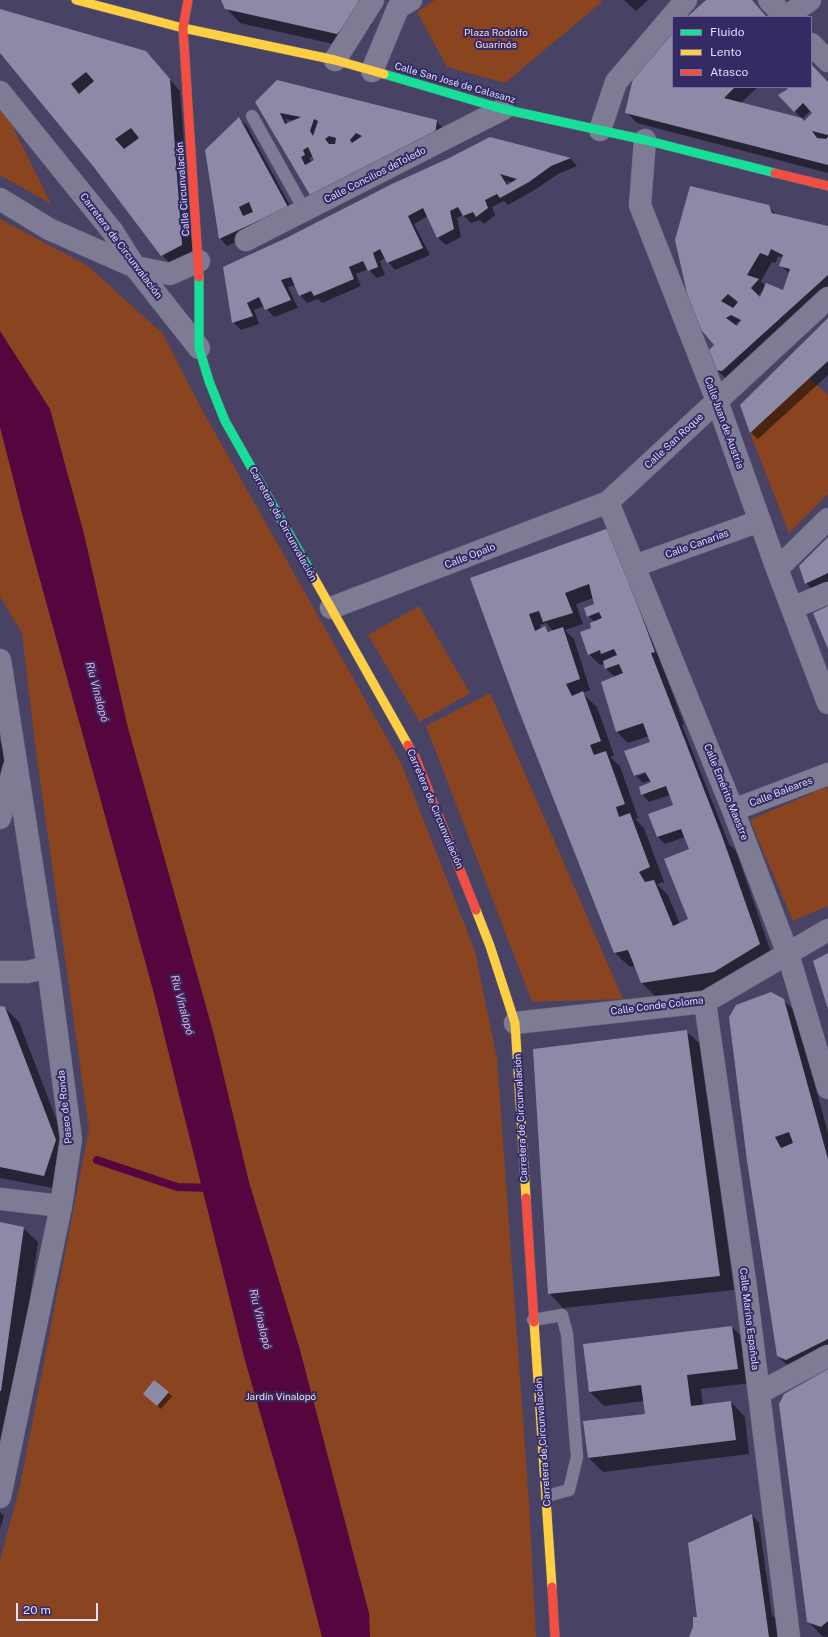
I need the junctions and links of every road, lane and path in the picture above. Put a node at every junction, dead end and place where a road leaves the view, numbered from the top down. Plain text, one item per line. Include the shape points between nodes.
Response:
1 (76, 0) edge
2 (188, 0) edge
3 (686, 0) edge
4 (768, 0) edge
5 (810, 0) edge
6 (373, 1) edge
7 (404, 4) edge
8 (130, 8) edge
9 (672, 16) edge
10 (672, 16) edge
11 (785, 16) edge
12 (787, 16) edge
13 (183, 28) junction
14 (812, 45) edge
15 (335, 60) junction
16 (828, 61) edge
17 (372, 71) junction
18 (0, 92) edge
19 (503, 109) junction
20 (252, 116) dead end
21 (600, 130) junction
22 (645, 140) junction
23 (828, 186) edge
24 (0, 199) edge
25 (305, 211) junction
26 (246, 240) dead end
27 (199, 261) junction
28 (135, 267) junction
29 (828, 298) edge
30 (198, 348) junction
31 (717, 401) junction
32 (608, 502) junction
33 (828, 519) edge
34 (760, 521) junction
35 (634, 566) junction
36 (777, 569) junction
37 (828, 593) edge
38 (331, 608) junction
39 (792, 608) junction
40 (0, 660) edge
41 (828, 703) edge
42 (16, 762) junction
43 (828, 774) edge
44 (734, 810) junction
45 (0, 818) edge
46 (828, 930) edge
47 (788, 954) junction
48 (48, 967) junction
49 (0, 972) edge
50 (705, 1002) junction
51 (515, 1023) junction
52 (828, 1088) edge
53 (0, 1199) edge
54 (61, 1206) junction
55 (533, 1320) junction
56 (828, 1356) edge
57 (759, 1394) junction
58 (3, 1467) edge
59 (547, 1496) junction
60 (0, 1497) edge
61 (556, 1637) edge
62 (789, 1637) edge

1 - 8 street, Calle San José de Calasanz
2 - 13 street, Calle Circunvalación
3 - 9 street
4 - 11 street
5 - 12 street
6 - 7 street
6 - 15 street
7 - 17 street
8 - 13 street, Calle San José de Calasanz
10 - 21 street via 616,82
13 - 15 street, Calle San José de Calasanz
13 - 27 street, Calle Circunvalación
14 - 16 street
15 - 17 street, Calle San José de Calasanz
17 - 19 street, Calle San José de Calasanz
18 - 28 street, Carretera de Circunvalación via 113,232
19 - 21 street, Calle San José de Calasanz
19 - 25 street, Calle Concilios deToledo
20 - 25 lane
21 - 22 street, Calle San José de Calasanz
22 - 23 street, Calle San José de Calasanz
22 - 31 street, Calle Juan de Austria via 640,205
24 - 28 street via 49,229
25 - 26 street, Calle Concilios deToledo
27 - 28 street via 170,274
27 - 30 street, Calle Circunvalación
28 - 30 street, Carretera de Circunvalación
29 - 31 street, Calle San Roque
30 - 38 street, Carretera de Circunvalación via 226,421
31 - 32 street, Calle San Roque
31 - 34 street, Calle Juan de Austria
32 - 35 street, Calle Emérito Maestre
32 - 38 street, Calle Opalo
33 - 36 street
34 - 35 street, Calle Canarias
34 - 36 street, Calle Juan de Austria
35 - 44 street, Calle Emérito Maestre
36 - 39 street, Calle Juan de Austria
37 - 39 street
38 - 51 street, Carretera de Circunvalación via 415,757 490,946
39 - 41 street, Calle Juan de Austria
40 - 42 street, Paseo de Ronda
42 - 45 street, Paseo de Ronda
42 - 48 street, Paseo de Ronda
43 - 44 street, Calle Baleares
44 - 47 street, Calle Emérito Maestre
46 - 47 street, Calle Conde Coloma
47 - 50 street, Calle Conde Coloma
47 - 52 street, Calle Emérito Maestre
48 - 49 street via 27,972
48 - 54 street, Paseo de Ronda via 71,1139
50 - 51 street, Calle Conde Coloma
50 - 57 street, Calle Marina Española
51 - 55 street, Carretera de Circunvalación
53 - 54 street
54 - 58 street, Paseo de Ronda
55 - 59 street, Carretera de Circunvalación
55 - 59 lane via 562,1315 567,1334 577,1457 569,1490
56 - 57 street
57 - 62 street, Calle Marina Española
58 - 60 street, Paseo de Ronda
59 - 61 street, Carretera de Circunvalación

